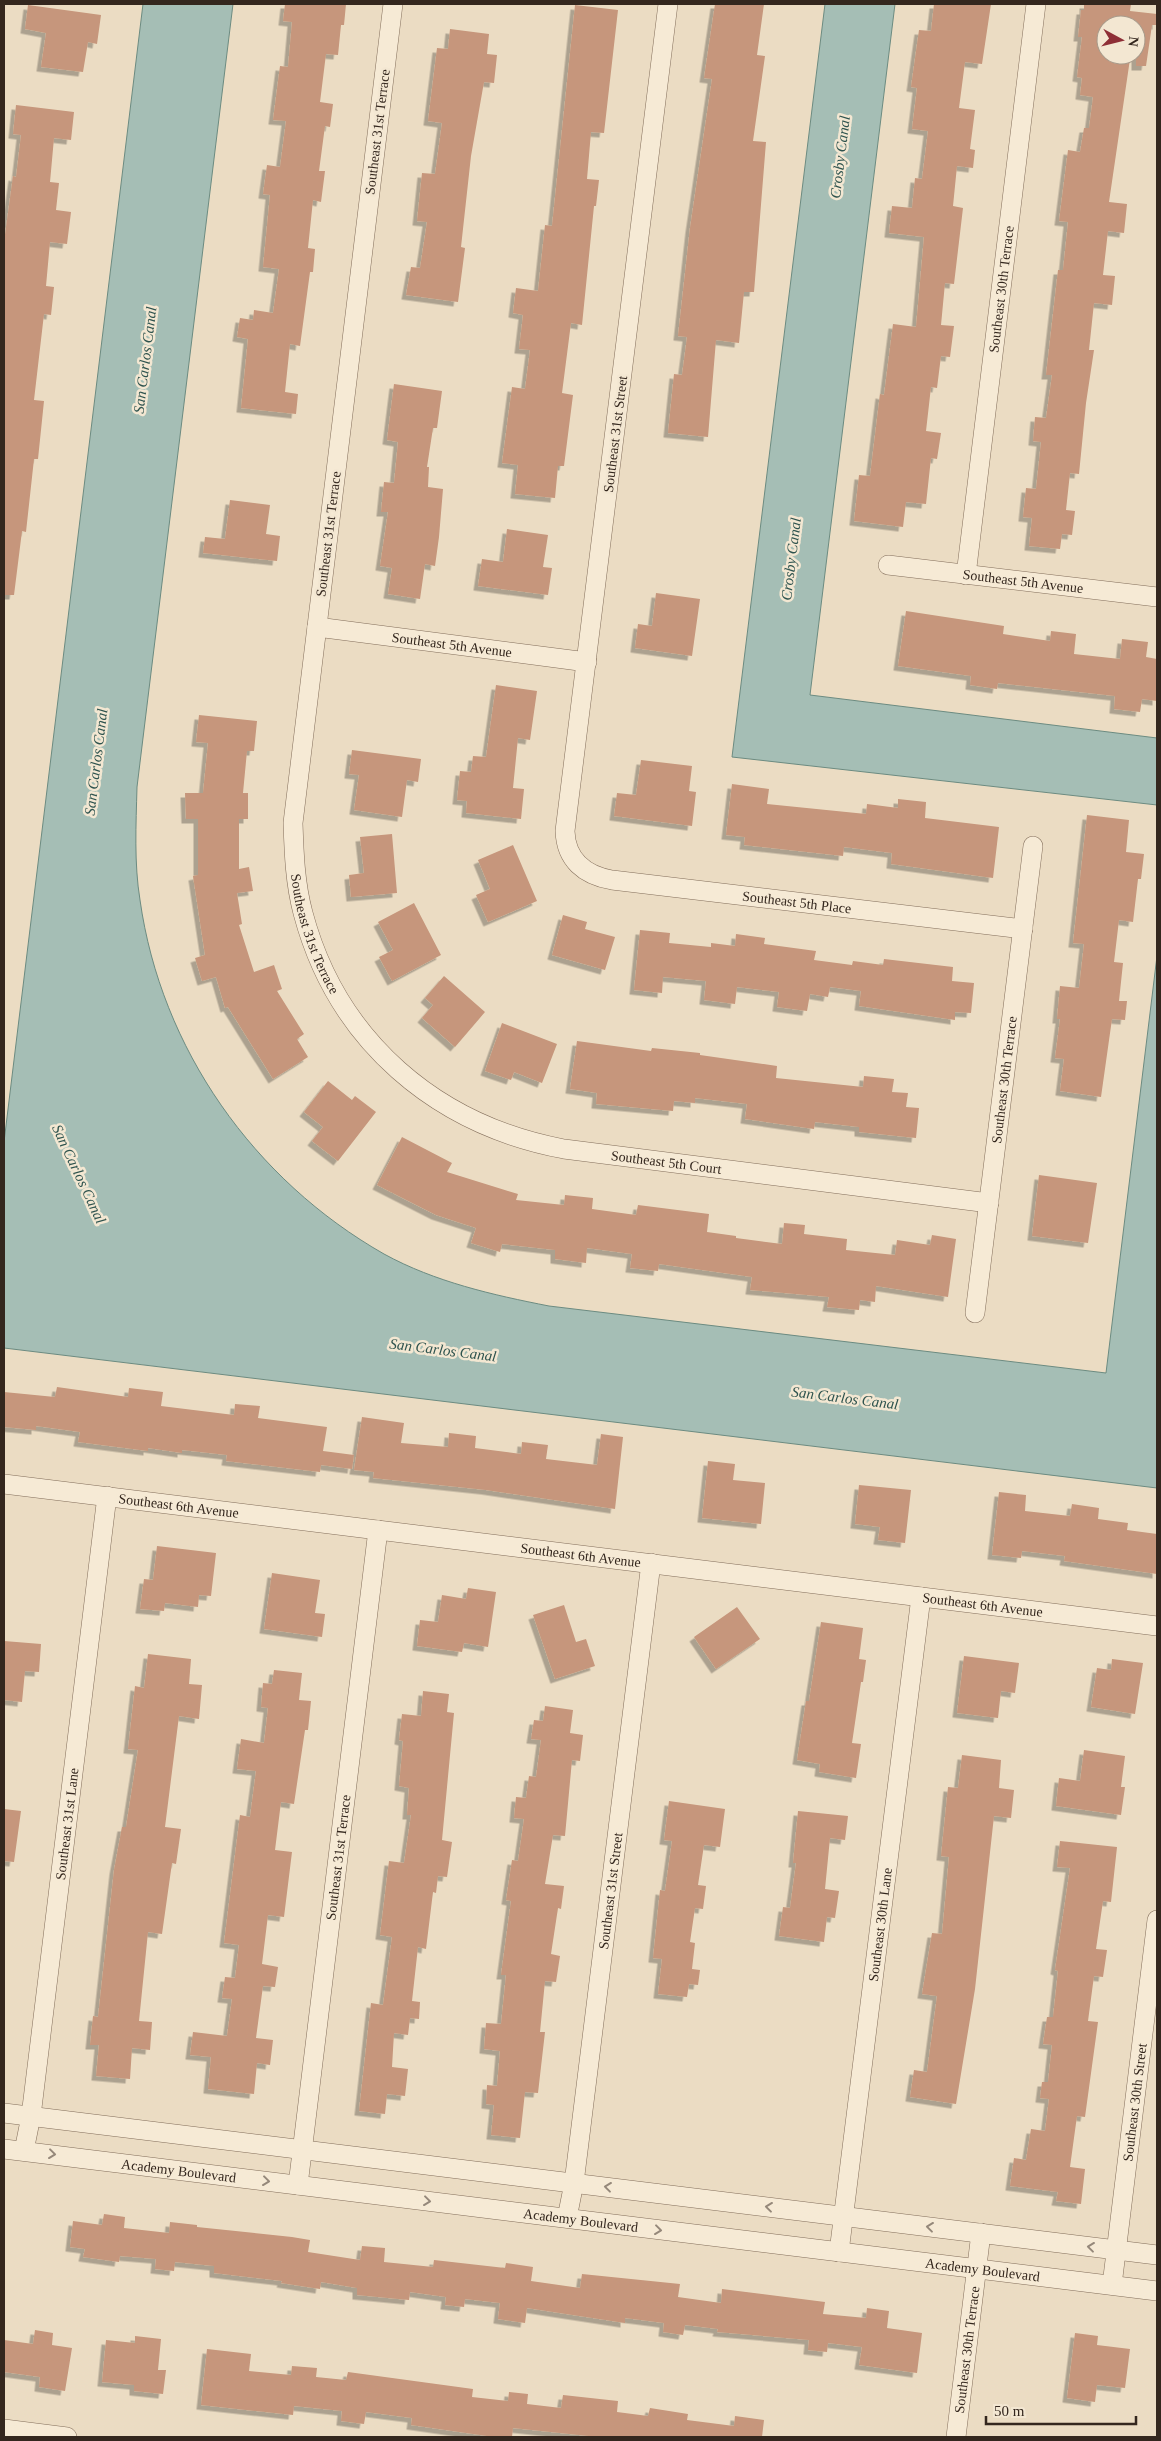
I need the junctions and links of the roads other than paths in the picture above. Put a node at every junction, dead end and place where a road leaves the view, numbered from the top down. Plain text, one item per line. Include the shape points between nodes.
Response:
1 (393, 4) edge
2 (668, 4) edge
3 (1036, 4) edge
4 (888, 565) dead end
5 (966, 575) junction
6 (1157, 598) edge
7 (317, 627) junction
8 (587, 662) junction
9 (1034, 846) dead end
10 (574, 862) joint
11 (1023, 929) junction
12 (373, 1046) joint
13 (989, 1203) junction
14 (976, 1313) dead end
15 (4, 1484) edge
16 (107, 1496) junction
17 (378, 1530) junction
18 (651, 1563) junction
19 (921, 1596) junction
20 (1157, 1626) edge
21 (1157, 1920) edge
22 (4, 2113) edge
23 (30, 2116) junction
24 (4, 2149) edge
25 (302, 2150) junction
26 (24, 2151) junction
27 (574, 2183) junction
28 (298, 2185) junction
29 (845, 2216) junction
30 (567, 2218) junction
31 (981, 2233) junction
32 (1117, 2250) junction
33 (839, 2252) junction
34 (1157, 2255) edge
35 (977, 2269) junction
36 (1112, 2286) junction
37 (1157, 2291) edge
38 (4, 2430) edge
39 (67, 2437) edge
40 (956, 2437) edge

1 - 7 street, Southeast 31st Terrace
2 - 8 street, Southeast 31st Street
3 - 5 street, Southeast 30th Terrace
4 - 5 street, Southeast 5th Avenue
5 - 6 street, Southeast 5th Avenue
7 - 8 street, Southeast 5th Avenue
7 - 12 street, Southeast 31st Terrace via 295,800 295,868 302,912 326,975 348,1014
8 - 10 street, Southeast 31st Street via 565,831
9 - 11 street, Southeast 30th Terrace
10 - 11 street, Southeast 5th Place via 592,874 612,880
11 - 13 street, Southeast 30th Terrace
12 - 13 street, Southeast 5th Court via 412,1082 452,1109 495,1130 540,1144
13 - 14 street, Southeast 30th Terrace
15 - 16 street, Southeast 6th Avenue
16 - 17 street, Southeast 6th Avenue
16 - 23 street, Southeast 31st Lane
17 - 18 street, Southeast 6th Avenue
17 - 25 street, Southeast 31st Terrace
18 - 19 street, Southeast 6th Avenue
18 - 27 street, Southeast 31st Street
19 - 20 street, Southeast 6th Avenue
19 - 29 street, Southeast 30th Lane
21 - 32 street, Southeast 30th Street
22 - 23 street
23 - 25 street
23 - 26 street, Southeast 31st Lane
24 - 26 street, Academy Boulevard
25 - 27 street
25 - 28 street, Southeast 31st Terrace
26 -> 28 street, Academy Boulevard
29 -> 27 street
27 - 30 street, Southeast 31st Street
28 -> 30 street, Academy Boulevard
31 -> 29 street
29 - 33 street, Southeast 30th Lane
30 -> 33 street, Academy Boulevard
32 -> 31 street
31 - 35 street, Southeast 30th Terrace
32 - 34 street
32 - 36 street, Southeast 30th Street
33 - 35 street, Academy Boulevard
35 - 36 street, Academy Boulevard
35 - 40 street, Southeast 30th Terrace
36 - 37 street, Academy Boulevard
38 - 39 street

